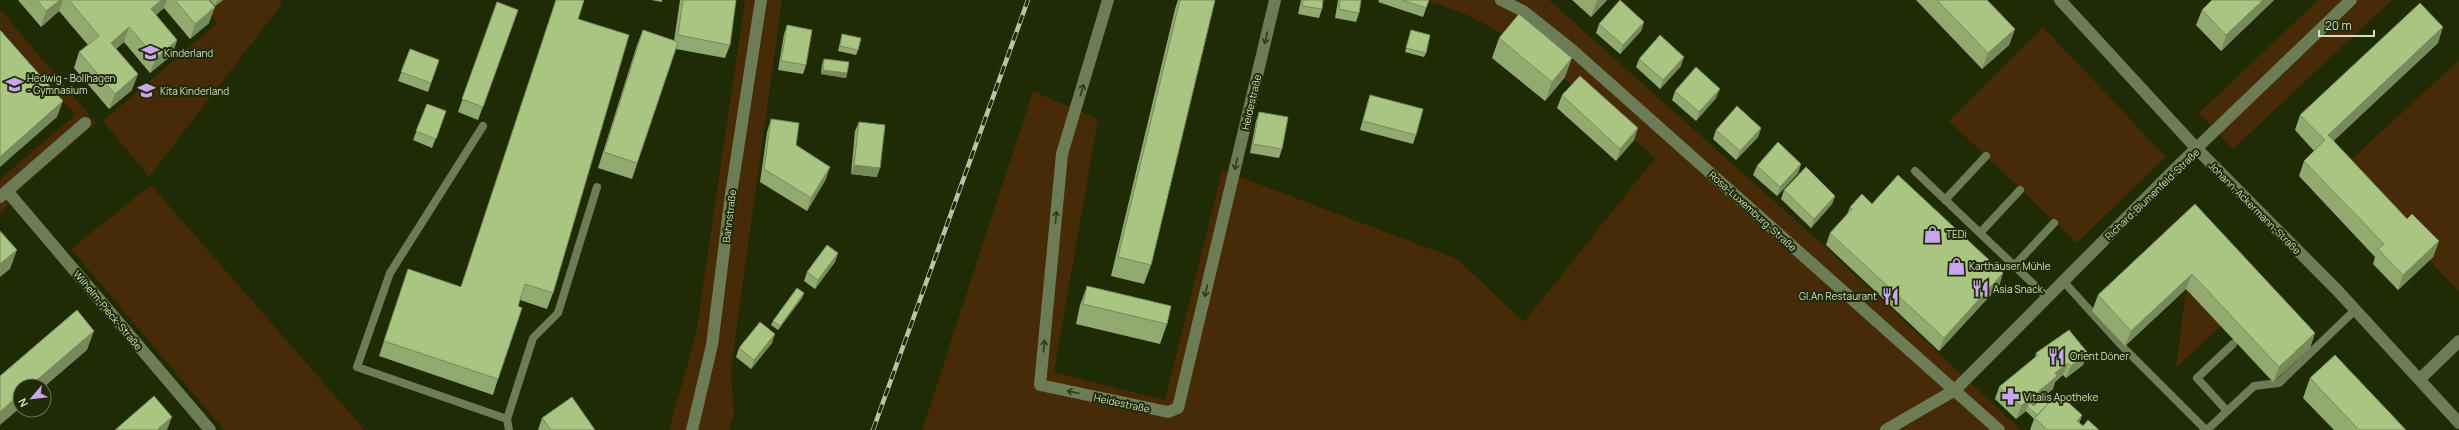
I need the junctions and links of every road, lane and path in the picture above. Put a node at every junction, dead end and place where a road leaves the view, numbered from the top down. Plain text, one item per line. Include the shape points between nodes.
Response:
1 (761, 0) edge
2 (1108, 0) edge
3 (1275, 0) edge
4 (1502, 0) edge
5 (2060, 0) edge
6 (2352, 0) edge
7 (85, 124) dead end
8 (483, 126) dead end
9 (2197, 150) junction
10 (1986, 156) dead end
11 (1915, 171) dead end
12 (597, 187) dead end
13 (2020, 190) dead end
14 (4, 194) edge
15 (1945, 200) junction
16 (2054, 223) dead end
17 (1980, 233) junction
18 (2014, 266) junction
19 (2064, 282) junction
20 (2048, 298) junction
21 (2355, 310) junction
22 (2459, 341) edge
23 (2233, 344) dead end
24 (2420, 379) junction
25 (1955, 390) junction
26 (2227, 411) junction
27 (508, 419) junction
28 (2459, 422) edge
29 (210, 430) edge
30 (509, 430) edge
31 (692, 430) edge
32 (1886, 430) edge
33 (1999, 430) edge
34 (2207, 430) edge

1 - 31 street, Bahnstraße via 731,194 712,345
3 -> 2 street, Heidestraße via 1178,408 1168,412 1040,385 1062,154
4 - 25 street, Rosa-Luxemburg-Straße via 1524,11 1571,49
5 - 9 street, Johann-Ackermann-Straße
6 - 9 street, Richard-Blumenfeld-Straße
7 - 14 street
8 - 27 lane via 390,273 357,367
9 - 19 street, Richard-Blumenfeld-Straße
9 - 21 street, Johann-Ackermann-Straße
10 - 15 lane
11 - 15 lane
12 - 27 lane via 558,313 533,338
13 - 17 lane
14 - 29 street, Wilhelm-Pieck-Straße
15 - 17 lane
16 - 18 lane
17 - 18 lane
18 - 20 lane
19 - 20 street, Richard-Blumenfeld-Straße
19 - 34 lane via 2122,346
20 - 25 street, Richard-Blumenfeld-Straße
21 - 24 street, Johann-Ackermann-Straße
21 - 26 lane via 2279,383 2254,386
22 - 24 street
23 - 26 lane via 2197,378
24 - 28 street, Johann-Ackermann-Straße
25 - 32 street, Richard-Blumenfeld-Straße
25 - 33 street, Rosa-Luxemburg-Straße
26 - 34 lane
27 - 30 lane

